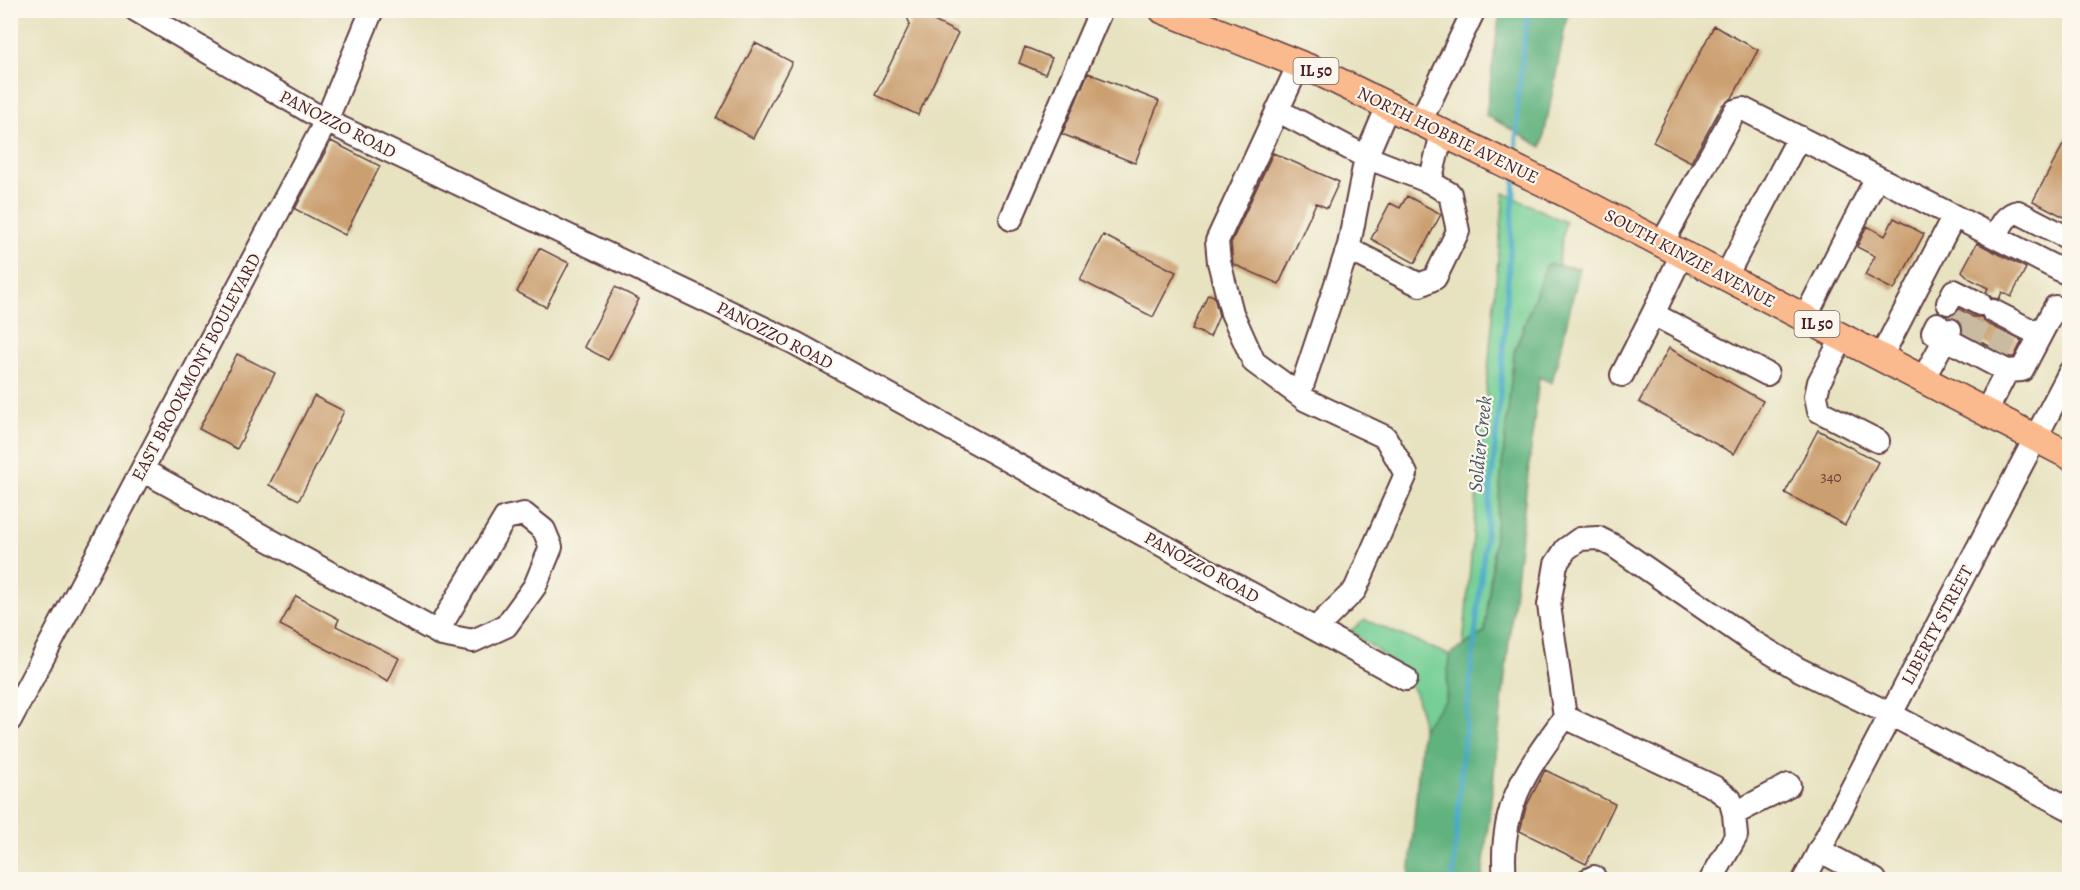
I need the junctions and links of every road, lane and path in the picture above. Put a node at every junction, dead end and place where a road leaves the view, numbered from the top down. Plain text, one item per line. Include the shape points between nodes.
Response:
1 (136, 10) edge
2 (372, 10) edge
3 (1101, 10) edge
4 (1163, 10) edge
5 (1474, 10) edge
6 (1299, 64) junction
7 (1388, 106) junction
8 (1277, 110) junction
9 (326, 121) junction
10 (1442, 133) junction
11 (1799, 137) junction
12 (1366, 157) junction
13 (1877, 177) junction
14 (1430, 182) junction
15 (1565, 193) joint
16 (1954, 216) junction
17 (1011, 219) dead end
18 (1996, 237) junction
19 (2070, 239) edge
20 (1347, 249) junction
21 (1672, 249) junction
22 (2070, 275) edge
23 (1726, 276) junction
24 (1970, 305) dead end
25 (1653, 314) junction
26 (2070, 314) edge
27 (1805, 318) junction
28 (2040, 335) junction
29 (1843, 337) junction
30 (1881, 357) junction
31 (1999, 363) junction
32 (2070, 372) edge
33 (1767, 374) dead end
34 (1622, 375) dead end
35 (1923, 379) junction
36 (1299, 395) junction
37 (1986, 412) junction
38 (2035, 438) junction
39 (1878, 441) dead end
40 (2070, 456) edge
41 (142, 470) junction
42 (1315, 629) junction
43 (437, 632) junction
44 (1406, 679) dead end
45 (1890, 714) junction
46 (1565, 717) junction
47 (10, 720) edge
48 (1789, 785) dead end
49 (2070, 809) edge
50 (1734, 814) junction
51 (1819, 850) junction
52 (1505, 879) edge
53 (1711, 879) edge
54 (1804, 879) edge
55 (1875, 879) edge

1 - 9 street, PANOZZO ROAD
2 - 9 street, EAST BROOKMONT BOULEVARD
3 - 17 street
4 - 6 main road, NORTH HOBBIE AVENUE / IL 50
5 - 10 street
6 - 7 main road, NORTH HOBBIE AVENUE / IL 50
6 - 8 street
7 - 10 main road, NORTH HOBBIE AVENUE / IL 50
7 - 12 street
8 - 12 street
8 - 36 street via 1217,241 1233,313 1254,362
9 - 41 street, EAST BROOKMONT BOULEVARD
9 - 42 street, PANOZZO ROAD via 795,343
10 - 14 street
10 - 15 main road, NORTH HOBBIE AVENUE / IL 50
11 - 13 street
11 - 21 street via 1743,109 1735,111
11 - 23 street
12 - 14 street
12 - 20 street
13 - 16 street
13 - 27 street
14 - 20 street via 1450,194 1458,231 1435,278 1420,285
15 - 21 main road, SOUTH KINZIE AVENUE / IL 50
16 - 18 street
16 - 30 street
18 - 19 street via 2004,220 2018,212
18 - 22 street
20 - 36 street
21 - 23 main road, SOUTH KINZIE AVENUE / IL 50
21 - 25 street
23 - 27 main road, SOUTH KINZIE AVENUE / IL 50
24 - 28 street via 2011,328
25 - 33 street
25 - 34 street
26 - 28 street via 2055,307
27 - 29 main road, SOUTH KINZIE AVENUE / IL 50
28 - 31 street via 2022,370
29 - 30 main road, SOUTH KINZIE AVENUE / IL 50
29 - 39 street via 1819,382 1819,411
30 - 35 main road, SOUTH KINZIE AVENUE / IL 50
31 - 35 street via 1953,336
31 - 37 street
32 - 38 street, LIBERTY STREET
35 - 37 main road, SOUTH KINZIE AVENUE / IL 50
36 - 42 street via 1385,437 1406,474 1355,590
37 - 38 main road, SOUTH KINZIE AVENUE / IL 50
38 - 40 main road, SOUTH KINZIE AVENUE / IL 50
38 - 45 street, LIBERTY STREET
41 - 43 street
41 - 47 street, EAST BROOKMONT BOULEVARD
42 - 44 street, PANOZZO ROAD
43 - 43 street via 473,641 506,626 536,586 551,548 544,530 524,514 505,518
45 - 46 street via 1798,669 1614,546 1589,538 1566,549 1556,564 1549,605
45 - 49 street
45 - 51 street, LIBERTY STREET
46 - 50 street via 1714,787 1730,799
46 - 52 street via 1530,765 1519,788 1507,821 1502,854
48 - 50 street
50 - 53 street via 1736,836
51 - 54 street, LIBERTY STREET
51 - 55 street

